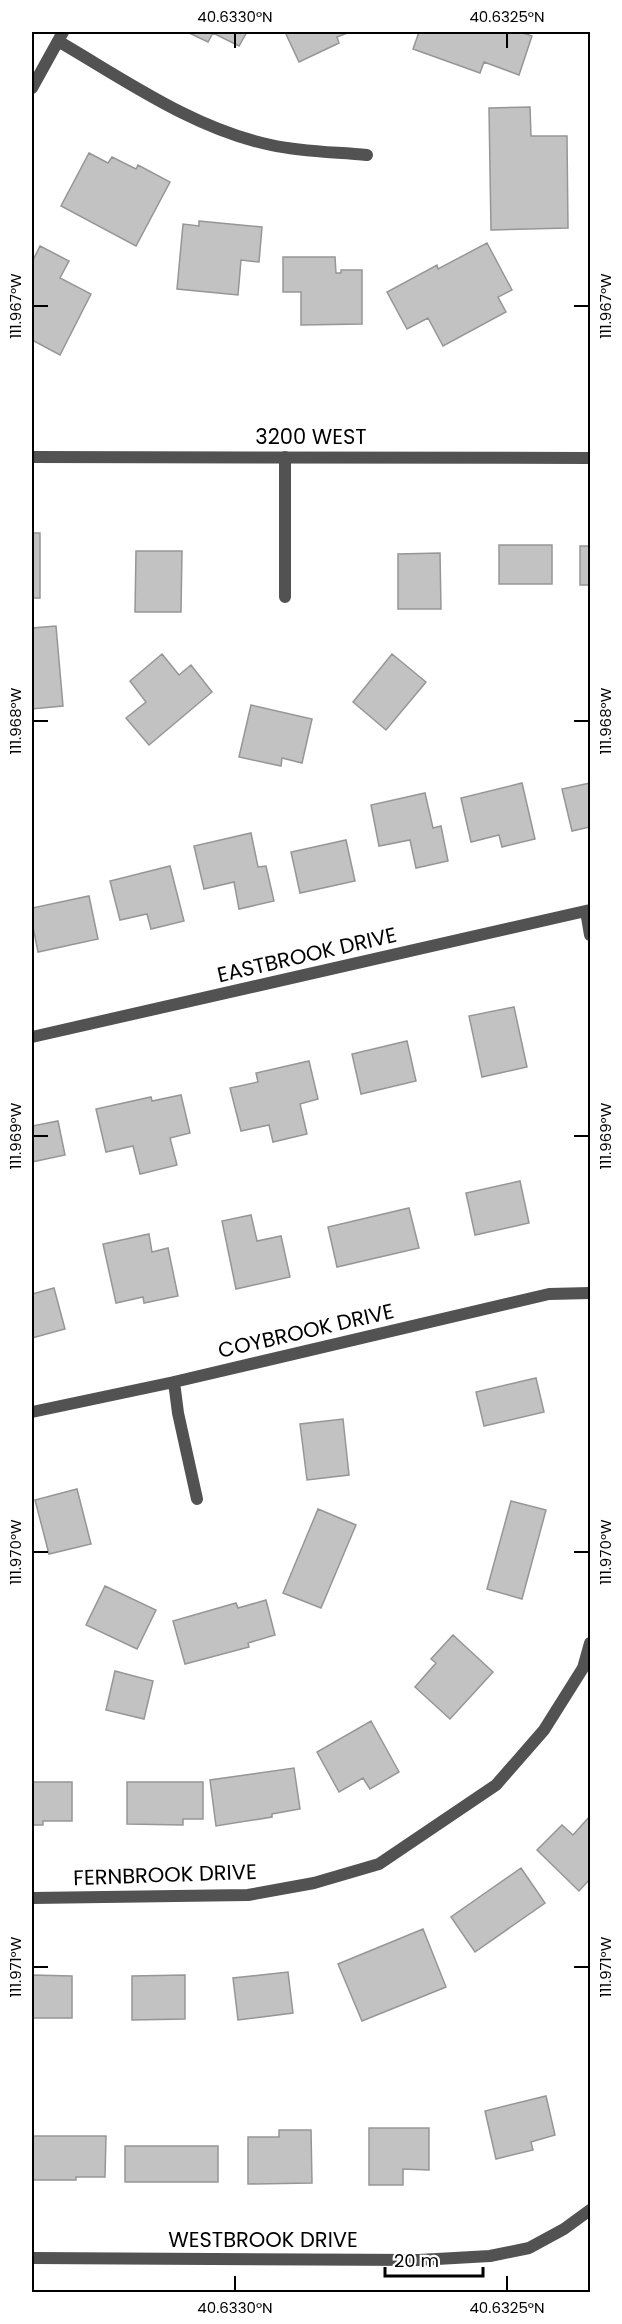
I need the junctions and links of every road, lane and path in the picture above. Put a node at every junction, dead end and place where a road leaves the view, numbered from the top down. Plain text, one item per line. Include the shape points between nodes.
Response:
1 (60, 36) edge
2 (32, 88) edge
3 (367, 155) dead end
4 (285, 456) junction
5 (32, 457) edge
6 (591, 458) edge
7 (285, 597) dead end
8 (588, 910) edge
9 (591, 935) edge
10 (32, 1037) edge
11 (591, 1293) edge
12 (174, 1382) junction
13 (32, 1412) edge
14 (197, 1499) dead end
15 (591, 1643) edge
16 (32, 1898) edge
17 (591, 2210) edge
18 (32, 2258) edge

1 - 2 street
1 - 3 street via 182,113 227,132 272,145
4 - 5 street, 3200 WEST
4 - 6 street, 3200 WEST
4 - 7 street
8 - 9 street
8 - 10 street, EASTBROOK DRIVE
11 - 12 street, COYBROOK DRIVE via 549,1294
12 - 13 street, COYBROOK DRIVE
12 - 14 street
15 - 16 street, FERNBROOK DRIVE via 583,1668 544,1730 496,1785 379,1864 314,1883 248,1895
17 - 18 street, WESTBROOK DRIVE via 529,2248 490,2256 418,2260

